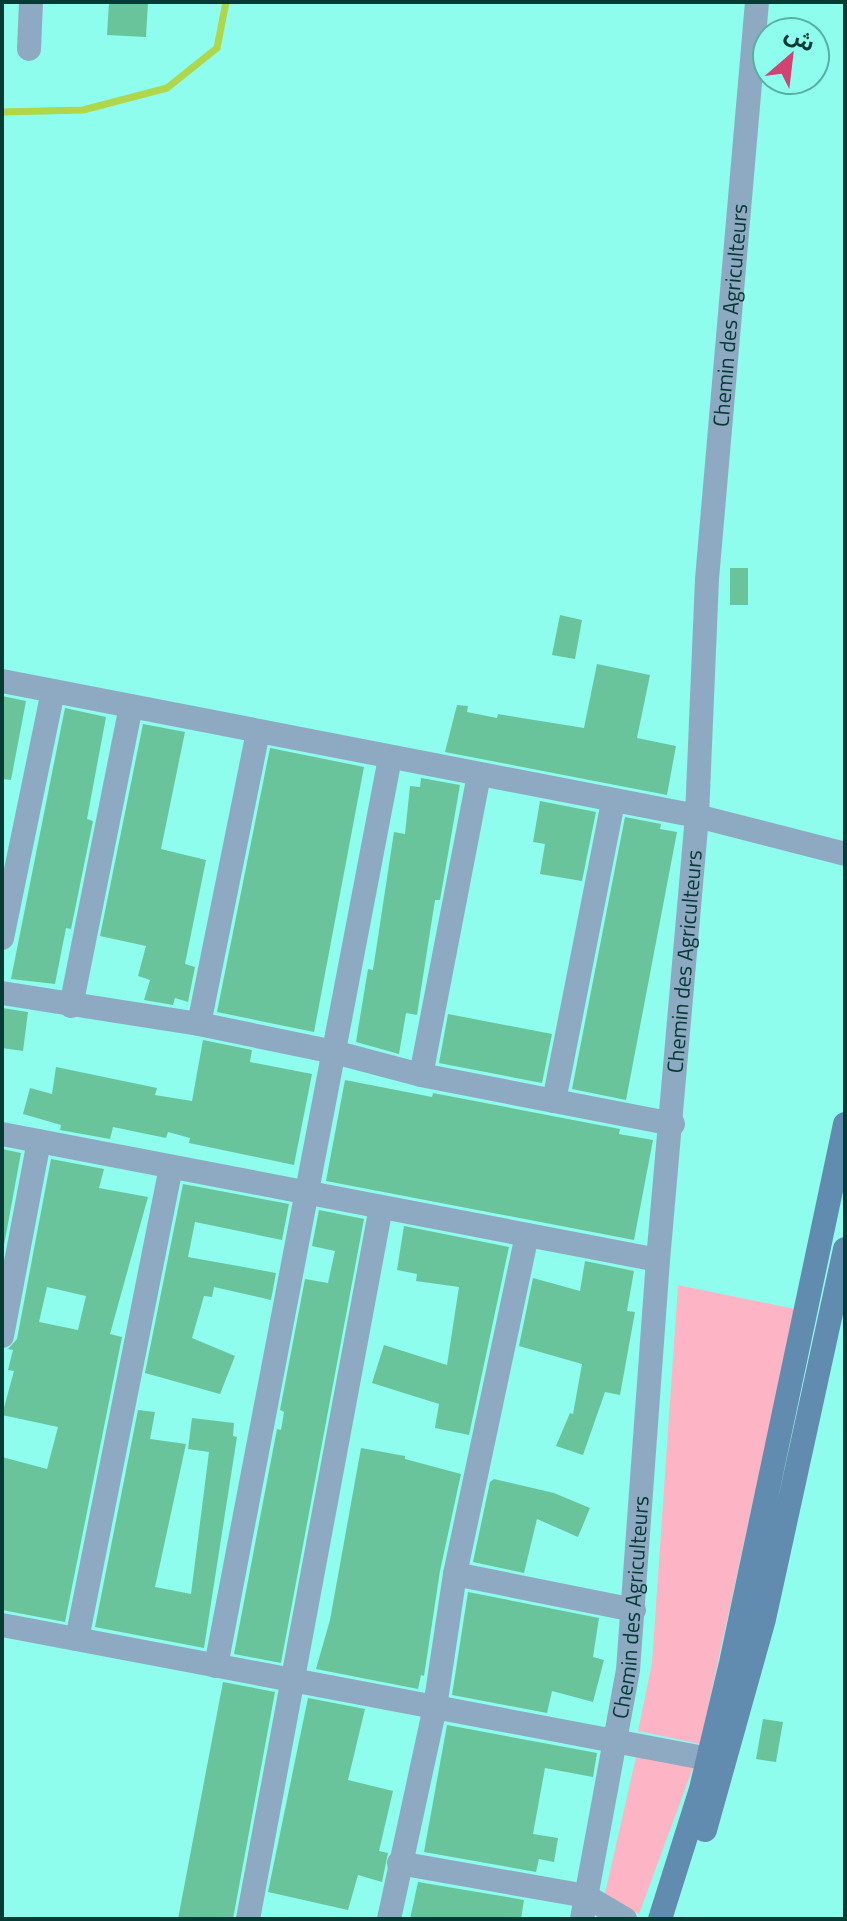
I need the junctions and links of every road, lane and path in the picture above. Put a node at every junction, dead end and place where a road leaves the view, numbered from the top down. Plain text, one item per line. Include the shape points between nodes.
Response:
1 (31, 2) edge
2 (757, 2) edge
3 (29, 49) dead end
4 (2, 681) edge
5 (53, 691) junction
6 (131, 706) junction
7 (258, 732) junction
8 (390, 758) junction
9 (479, 775) junction
10 (613, 802) junction
11 (697, 816) junction
12 (845, 854) edge
13 (2, 938) edge
14 (2, 993) edge
15 (71, 1006) junction
16 (199, 1024) junction
17 (334, 1052) junction
18 (421, 1075) junction
19 (554, 1101) junction
20 (673, 1124) junction
21 (845, 1124) edge
22 (2, 1134) edge
23 (39, 1141) junction
24 (171, 1167) junction
25 (306, 1193) junction
26 (381, 1207) junction
27 (527, 1235) junction
28 (845, 1249) edge
29 (658, 1260) junction
30 (2, 1336) edge
31 (455, 1574) junction
32 (634, 1610) junction
33 (2, 1625) edge
34 (77, 1639) junction
35 (216, 1666) junction
36 (292, 1680) junction
37 (435, 1707) junction
38 (615, 1741) junction
39 (709, 1759) junction
40 (709, 1792) junction
41 (697, 1829) junction
42 (399, 1863) junction
43 (584, 1908) edge
44 (248, 1919) edge
45 (389, 1919) edge
46 (625, 1919) edge
47 (660, 1919) edge
48 (675, 1919) edge

1 - 3 street
2 - 11 street, Chemin des Agriculteurs via 707,579
4 - 5 street
5 - 6 street
5 - 13 street
6 - 7 street
6 - 15 street
7 - 8 street
7 - 16 street
8 - 9 street
8 - 17 street
9 - 10 street
9 - 18 street
10 - 11 street
10 - 19 street
11 - 12 street
11 - 20 street, Chemin des Agriculteurs
14 - 15 street
15 - 16 street
16 - 17 street
17 - 18 street
17 - 25 street
18 - 19 street
19 - 20 street
20 - 29 street, Chemin des Agriculteurs
21 - 39 main road
22 - 23 street
23 - 24 street
23 - 30 street
24 - 25 street
24 - 34 street
25 - 26 street
25 - 35 street
26 - 27 street
26 - 36 street
27 - 29 street
27 - 31 street
28 - 40 main road via 764,1619
29 - 32 street, Chemin des Agriculteurs
31 - 32 street
31 - 37 street
32 - 38 street, Chemin des Agriculteurs
33 - 34 street
34 - 35 street
35 - 36 street
36 - 37 street
36 - 44 street
37 - 38 street
37 - 42 street
38 - 39 street
38 - 43 street, Chemin des Agriculteurs
39 - 40 main road
40 - 41 main road
41 - 47 main road
41 - 48 main road
42 - 43 street
42 - 45 street
43 - 46 street

